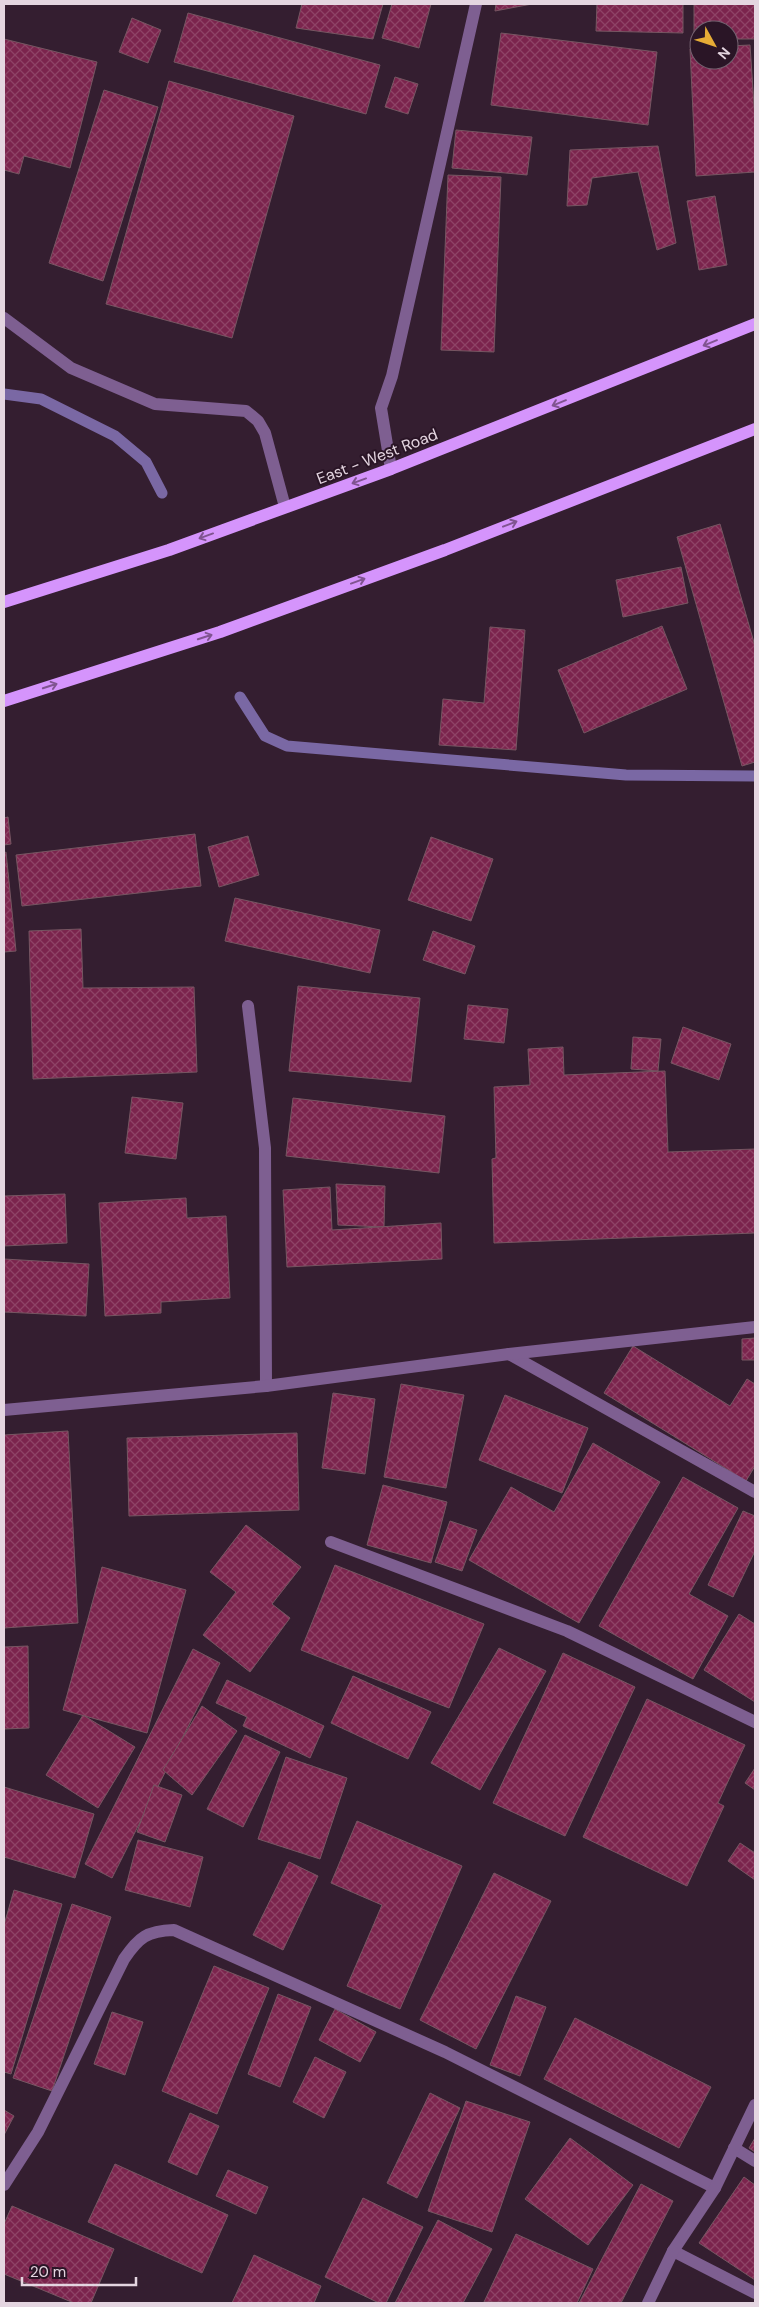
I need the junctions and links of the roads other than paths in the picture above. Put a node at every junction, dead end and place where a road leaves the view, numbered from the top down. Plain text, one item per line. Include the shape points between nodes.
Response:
1 (476, 4) edge
2 (4, 318) edge
3 (755, 324) edge
4 (755, 429) edge
5 (392, 469) junction
6 (285, 507) junction
7 (4, 602) edge
8 (4, 701) edge
9 (248, 1006) dead end
10 (755, 1327) edge
11 (509, 1354) junction
12 (266, 1386) junction
13 (4, 1410) edge
14 (755, 1492) edge
15 (331, 1542) dead end
16 (755, 1722) edge
17 (755, 2106) edge
18 (734, 2148) junction
19 (755, 2161) edge
20 (4, 2185) edge
21 (715, 2188) junction
22 (673, 2251) junction
23 (755, 2293) edge
24 (648, 2303) edge

1 - 5 street via 392,376 381,408
2 - 6 street via 71,368 155,404 246,411 258,421 265,433
3 -> 5 main road, East - West Road
8 -> 4 main road via 220,632 445,550
5 -> 6 main road, East - West Road
6 -> 7 main road, East - West Road via 169,550
9 - 12 street via 265,1148
10 - 11 street
11 - 12 street
11 - 14 street
12 - 13 street
15 - 16 street via 567,1631
17 - 18 street
18 - 19 street
18 - 21 street
20 - 21 street via 38,2132 134,1944 150,1933 174,1930 444,2052
21 - 22 street
22 - 23 street
22 - 24 street

